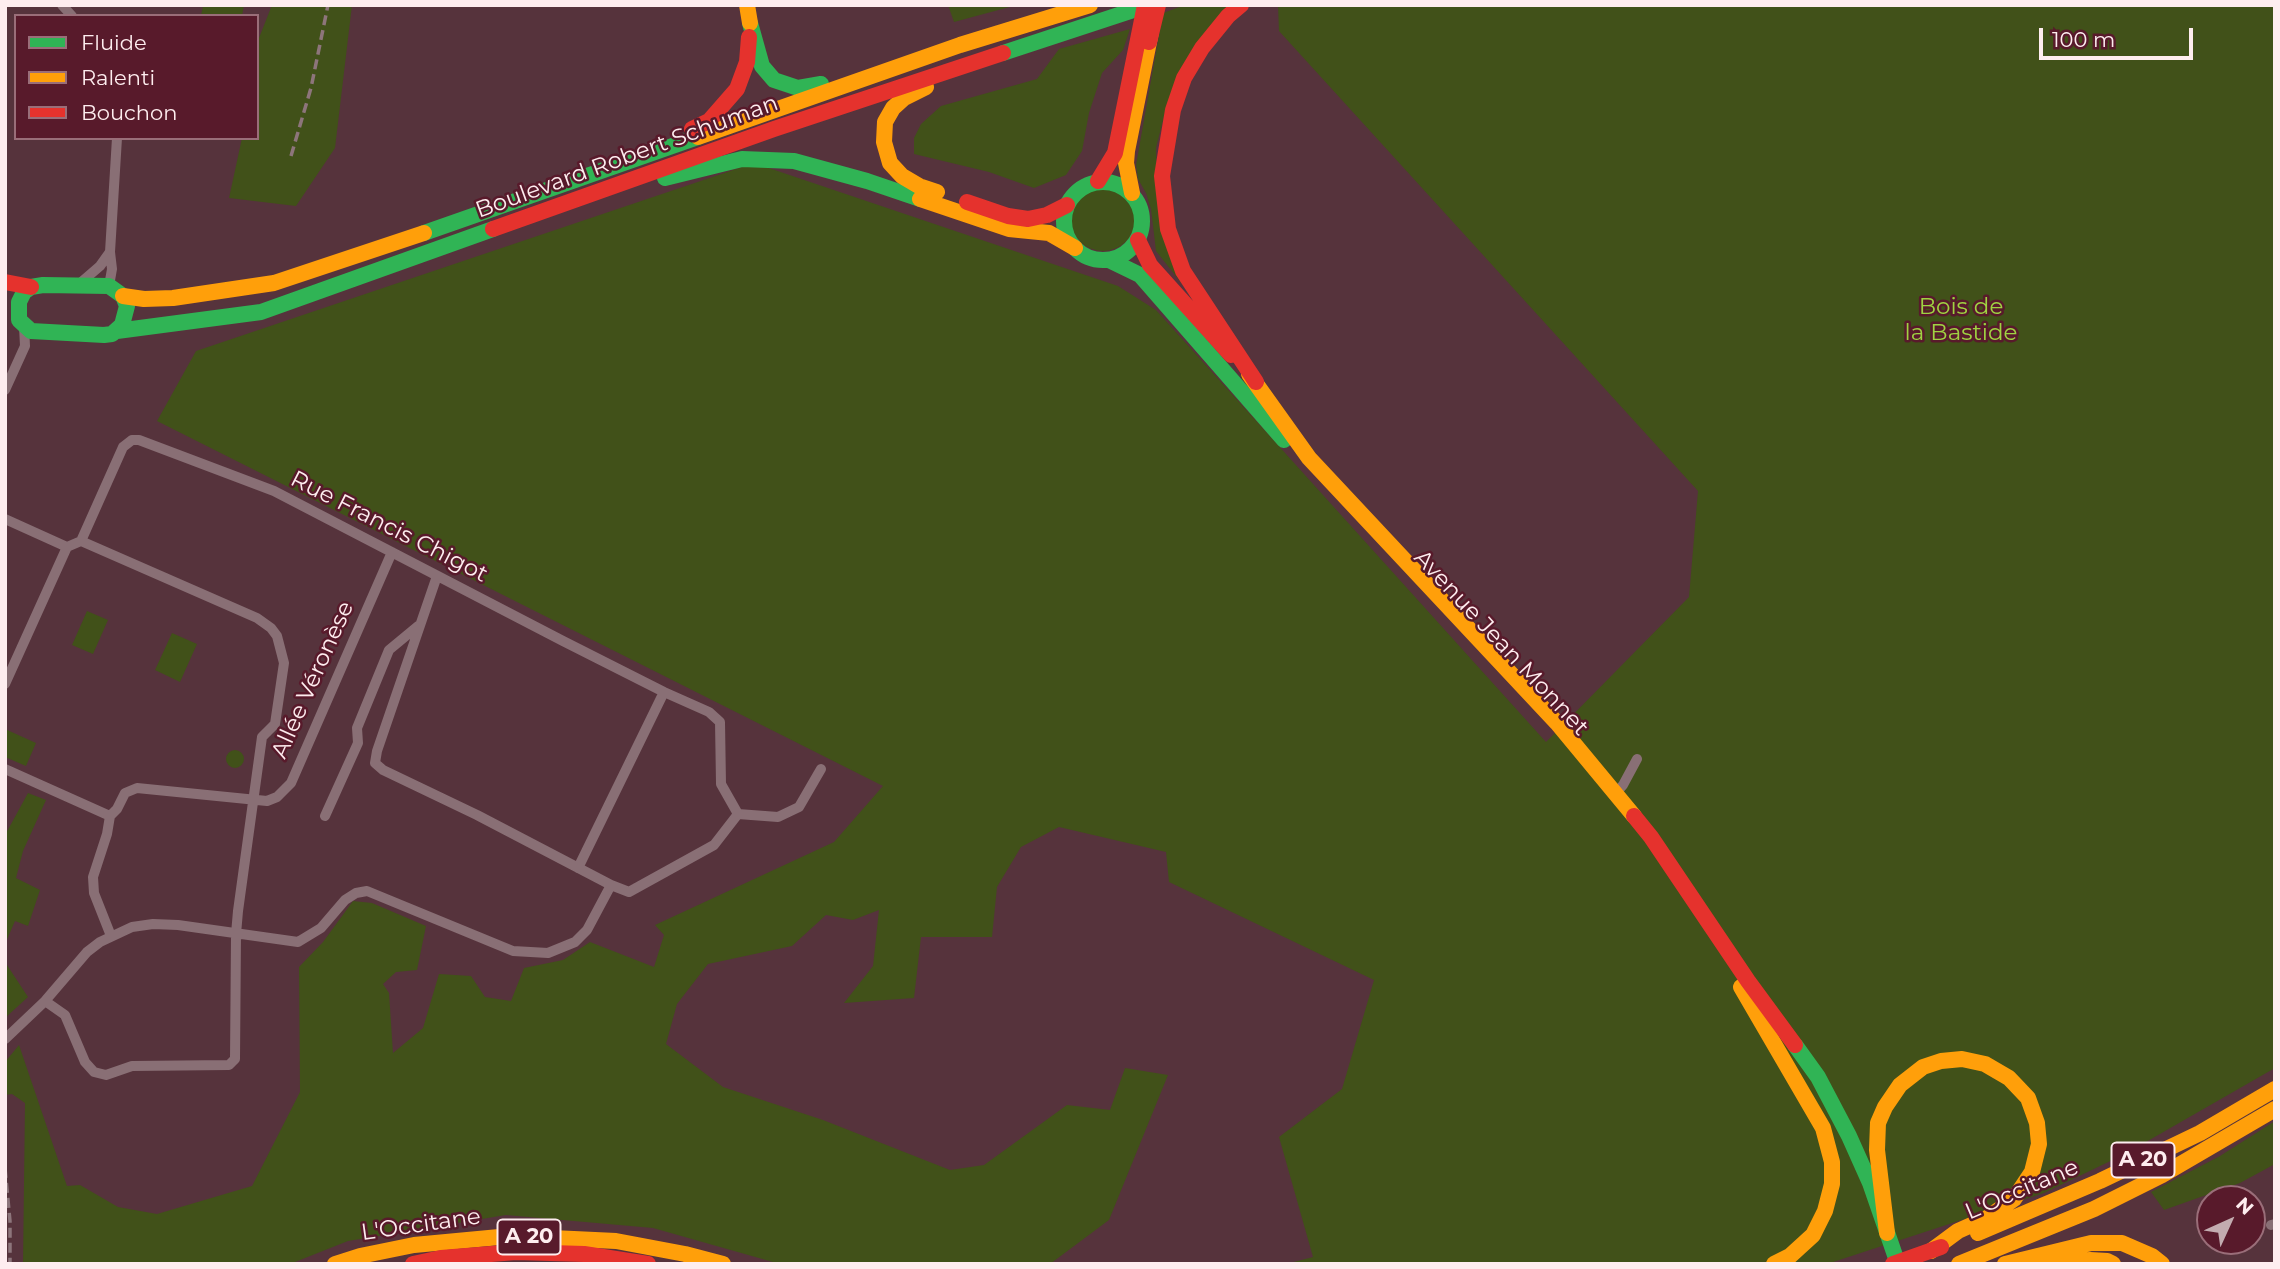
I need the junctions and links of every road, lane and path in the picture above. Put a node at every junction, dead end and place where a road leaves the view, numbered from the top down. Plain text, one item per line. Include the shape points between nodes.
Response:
1 (747, 5) edge
2 (1090, 5) edge
3 (1147, 5) edge
4 (1157, 5) edge
5 (1241, 5) edge
6 (750, 23) junction
7 (960, 45) junction
8 (986, 58) junction
9 (117, 140) edge
10 (623, 163) junction
11 (1098, 181) junction
12 (1132, 193) junction
13 (564, 204) junction
14 (1067, 205) junction
15 (1138, 240) junction
16 (1074, 248) junction
17 (110, 252) junction
18 (1109, 260) junction
19 (5, 282) edge
20 (77, 286) junction
21 (109, 286) junction
22 (31, 287) junction
23 (123, 296) junction
24 (16, 321) edge
25 (117, 331) junction
26 (45, 333) junction
27 (24, 346) junction
28 (1256, 382) junction
29 (5, 390) edge
30 (5, 519) edge
31 (81, 541) junction
32 (67, 547) junction
33 (392, 552) junction
34 (437, 576) junction
35 (418, 626) junction
36 (5, 684) edge
37 (664, 692) junction
38 (1637, 759) dead end
39 (5, 769) edge
40 (821, 769) dead end
41 (1616, 793) junction
42 (253, 799) junction
43 (738, 814) junction
44 (110, 816) junction
45 (325, 816) dead end
46 (578, 868) junction
47 (611, 885) junction
48 (236, 934) junction
49 (111, 936) junction
50 (1741, 987) junction
51 (46, 1000) junction
52 (5, 1040) edge
53 (2275, 1089) edge
54 (1823, 1090) junction
55 (2275, 1109) edge
56 (1887, 1233) junction
57 (1931, 1251) junction
58 (335, 1264) edge
59 (413, 1264) edge
60 (648, 1264) edge
61 (723, 1264) edge
62 (1774, 1264) edge
63 (1896, 1264) edge
64 (1959, 1264) edge
65 (2005, 1264) edge
66 (2053, 1264) edge
67 (2113, 1264) edge
68 (2162, 1264) edge

1 - 6 main road
2 - 7 main road, Boulevard Robert Schuman
3 - 8 main road, Boulevard Robert Schuman
3 - 11 main road via 1115,153
4 - 12 main road via 1127,150
5 - 28 main road via 1202,48 1184,78 1172,110 1161,176 1168,229 1183,271
6 - 7 main road via 762,66 788,87 808,88 876,64
6 - 10 main road via 747,62 737,89 724,106 709,121
7 - 10 main road, Boulevard Robert Schuman
8 - 13 main road, Boulevard Robert Schuman
8 - 14 main road via 892,108 885,122 884,142 890,163 919,186 1008,216 1028,219
9 - 17 street
10 - 23 main road, Boulevard Robert Schuman via 274,283 173,298
11 - 12 main road via 1116,183
11 - 14 main road via 1079,189
12 - 15 main road via 1143,215
13 - 16 main road via 742,159 794,161 1009,229 1049,233
13 - 25 main road, Boulevard Robert Schuman via 261,312
14 - 16 main road via 1064,227
15 - 18 main road via 1121,256
15 - 28 main road, Avenue Jean Monnet via 1150,265
16 - 18 main road via 1090,258
17 - 20 street
17 - 21 street
18 - 50 main road, Avenue Jean Monnet via 1140,275 1405,575 1588,771
19 - 22 main road
20 - 21 main road
20 - 22 main road
21 - 23 main road
22 - 24 main road via 20,299
23 - 25 main road via 126,316
24 - 26 main road, Boulevard Robert Schuman via 31,331
24 - 27 street
25 - 26 main road, Boulevard Robert Schuman via 104,335
26 - 27 street
27 - 29 street
28 - 41 main road, Avenue Jean Monnet via 1309,458 1542,707
30 - 32 street
31 - 32 street
31 - 33 street, Rue Francis Chigot via 123,447 139,440 274,491
31 - 42 street via 271,628 284,663 275,724 262,737
32 - 36 street
33 - 34 street, Rue Francis Chigot
33 - 42 street, Allée Véronèse via 291,783 267,802
34 - 35 street
34 - 37 street, Rue Francis Chigot
35 - 45 street via 389,650 357,728 358,743
35 - 46 street via 375,763
37 - 43 street, Rue Francis Chigot via 709,712 720,722 721,784
37 - 46 street
38 - 41 street
39 - 44 street
40 - 43 street via 799,807 778,817
41 - 54 main road, Avenue Jean Monnet via 1651,837
42 - 44 street via 136,788 125,793
42 - 48 street
43 - 47 street via 714,845 629,892
44 - 49 street via 93,877 94,893
46 - 47 street
47 - 48 street via 587,930 575,942 548,953 513,951 367,891 345,900 321,928 298,942
48 - 49 street via 153,924
48 - 51 street via 237,1054 229,1065 132,1066 106,1075 94,1072 65,1016
49 - 51 street via 87,952
50 - 54 main road, Avenue Jean Monnet
50 - 62 main road via 1824,1128 1832,1162 1825,1211 1813,1235
51 - 52 street
53 - 57 main road, L'Occitane / A 20 via 2200,1133 2100,1181
54 - 56 main road, Avenue Jean Monnet via 1849,1136
55 - 64 main road, L'Occitane / A 20 via 2151,1181
56 - 57 main road via 1877,1150 1878,1124 1885,1107 1900,1085 1923,1067 1962,1059 1985,1064 2009,1078 2028,1098 2039,1144 2032,1172 2014,1199
56 - 63 main road, Avenue Jean Monnet
57 - 63 main road, L'Occitane / A 20
58 - 61 main road, L'Occitane / A 20 via 415,1244 510,1236 616,1241
59 - 60 main road, L'Occitane / A 20 via 516,1252
65 - 68 main road via 2091,1243 2122,1243
66 - 67 main road via 2090,1260

